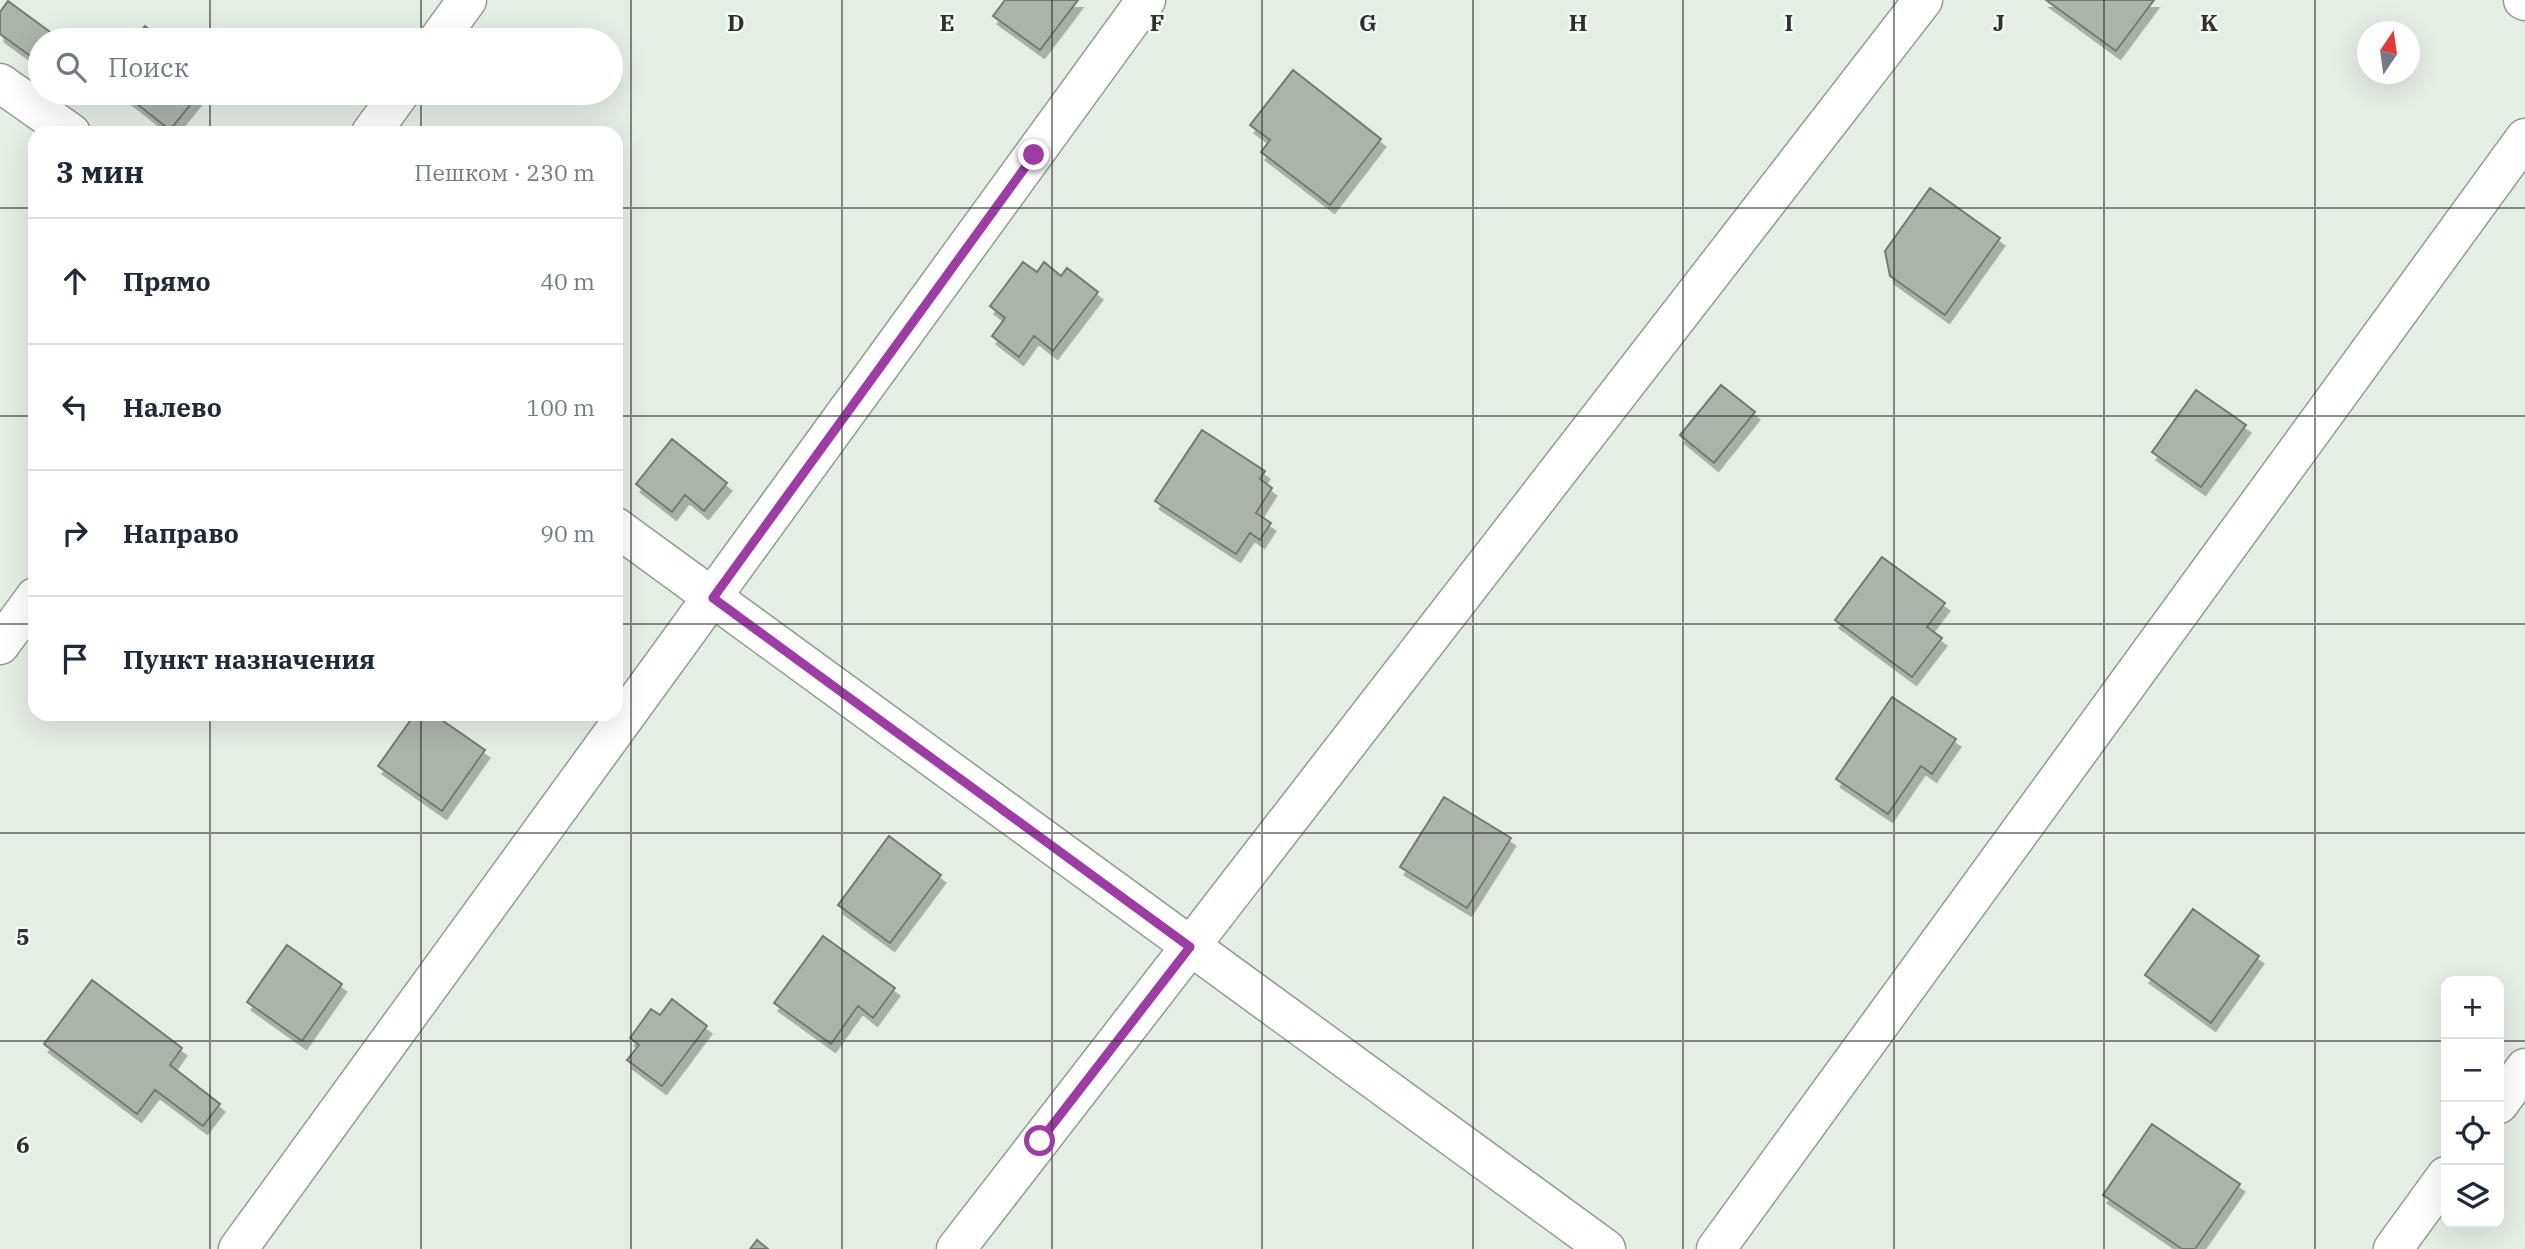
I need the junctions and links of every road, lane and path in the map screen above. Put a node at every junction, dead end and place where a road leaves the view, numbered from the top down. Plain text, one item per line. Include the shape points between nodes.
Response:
1 (467, 0) edge
2 (1146, 0) edge
3 (1923, 0) edge
4 (447, 28) edge
5 (0, 83) edge
6 (28, 103) edge
7 (31, 105) edge
8 (391, 105) edge
9 (61, 126) edge
10 (376, 126) edge
11 (2525, 138) edge
12 (623, 532) edge
13 (713, 598) junction
14 (28, 607) edge
15 (0, 645) edge
16 (1190, 947) junction
17 (2525, 1068) edge
18 (2500, 1102) edge
19 (2441, 1183) edge
20 (238, 1249) edge
21 (956, 1249) edge
22 (1606, 1249) edge
23 (1716, 1249) edge
24 (2393, 1249) edge

1 - 4 street
2 - 13 street
3 - 16 street
5 - 6 street
7 - 9 street
8 - 10 street
11 - 23 street
12 - 13 street
13 - 16 street
13 - 20 street
14 - 15 street
16 - 21 street
16 - 22 street
17 - 18 street
19 - 24 street

